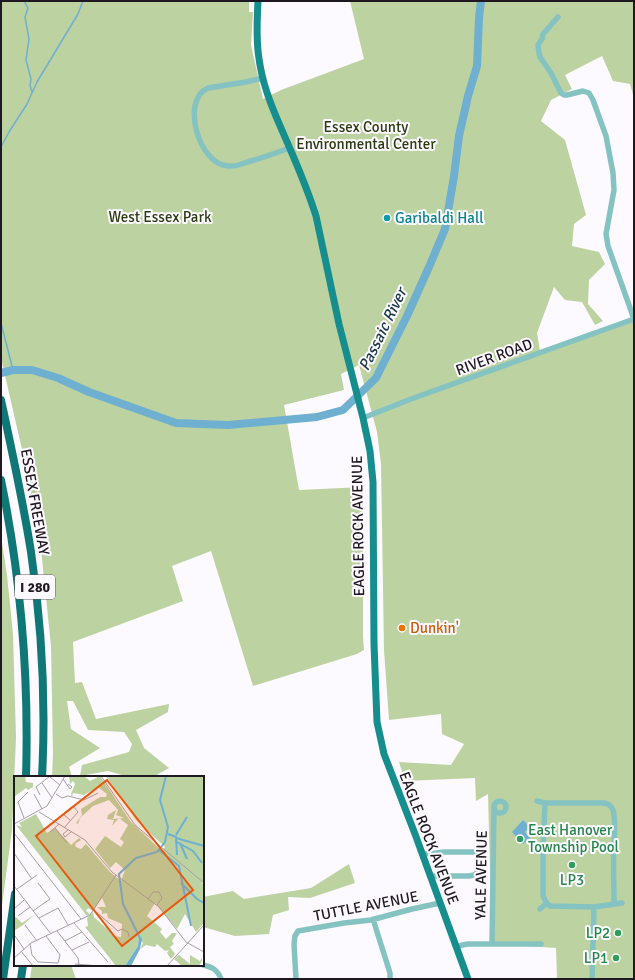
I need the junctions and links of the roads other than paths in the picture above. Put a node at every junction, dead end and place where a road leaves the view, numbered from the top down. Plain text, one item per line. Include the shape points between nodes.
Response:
1 (258, 1) edge
2 (558, 17) dead end
3 (263, 78) junction
4 (289, 148) junction
5 (634, 319) edge
6 (1, 400) edge
7 (364, 421) junction
8 (1, 480) edge
9 (26, 776) edge
10 (42, 776) edge
11 (537, 801) dead end
12 (545, 803) junction
13 (494, 807) dead end
14 (422, 854) junction
15 (430, 876) junction
16 (14, 901) edge
17 (440, 903) junction
18 (547, 903) junction
19 (622, 903) dead end
20 (614, 904) junction
21 (594, 906) junction
22 (540, 909) dead end
23 (374, 920) junction
24 (492, 944) junction
25 (541, 944) dead end
26 (456, 947) junction
27 (204, 965) edge
28 (22, 966) edge
29 (3, 979) edge
30 (20, 979) edge
31 (221, 979) edge
32 (296, 979) edge
33 (390, 979) edge
34 (468, 979) edge
35 (592, 979) edge

1 - 3 main road, EAGLE ROCK AVENUE via 257,45
2 - 5 street via 543,34 538,50 561,93 589,93 606,136 614,182 614,198 606,234
3 - 4 main road, EAGLE ROCK AVENUE
3 - 4 street via 203,90 194,113 198,137 217,163 228,166
4 - 7 main road, EAGLE ROCK AVENUE via 316,216 339,324
5 - 7 street, RIVER ROAD via 411,399
6 - 10 highway, ESSEX FREEWAY / I 280 via 19,482 39,617 44,720
7 - 14 main road, EAGLE ROCK AVENUE via 373,482 377,722 384,754
8 - 9 highway, ESSEX FREEWAY / I 280 via 11,534 23,630
11 - 12 street
12 - 18 street via 543,895
12 - 20 street via 604,803 612,807
13 - 24 street, YALE AVENUE
14 - 15 main road, EAGLE ROCK AVENUE
14 - 15 street via 478,852 477,873 474,875
15 - 17 main road, EAGLE ROCK AVENUE
16 - 29 highway
17 - 23 street, TUTTLE AVENUE
17 - 26 main road, EAGLE ROCK AVENUE
18 - 21 street via 550,906
18 - 22 street
19 - 20 street
20 - 21 street
21 - 35 street
23 - 32 street, TUTTLE AVENUE via 298,931 294,944
23 - 33 street
24 - 25 street
24 - 26 street
26 - 34 main road, EAGLE ROCK AVENUE
27 - 31 street via 216,970
28 - 30 highway

